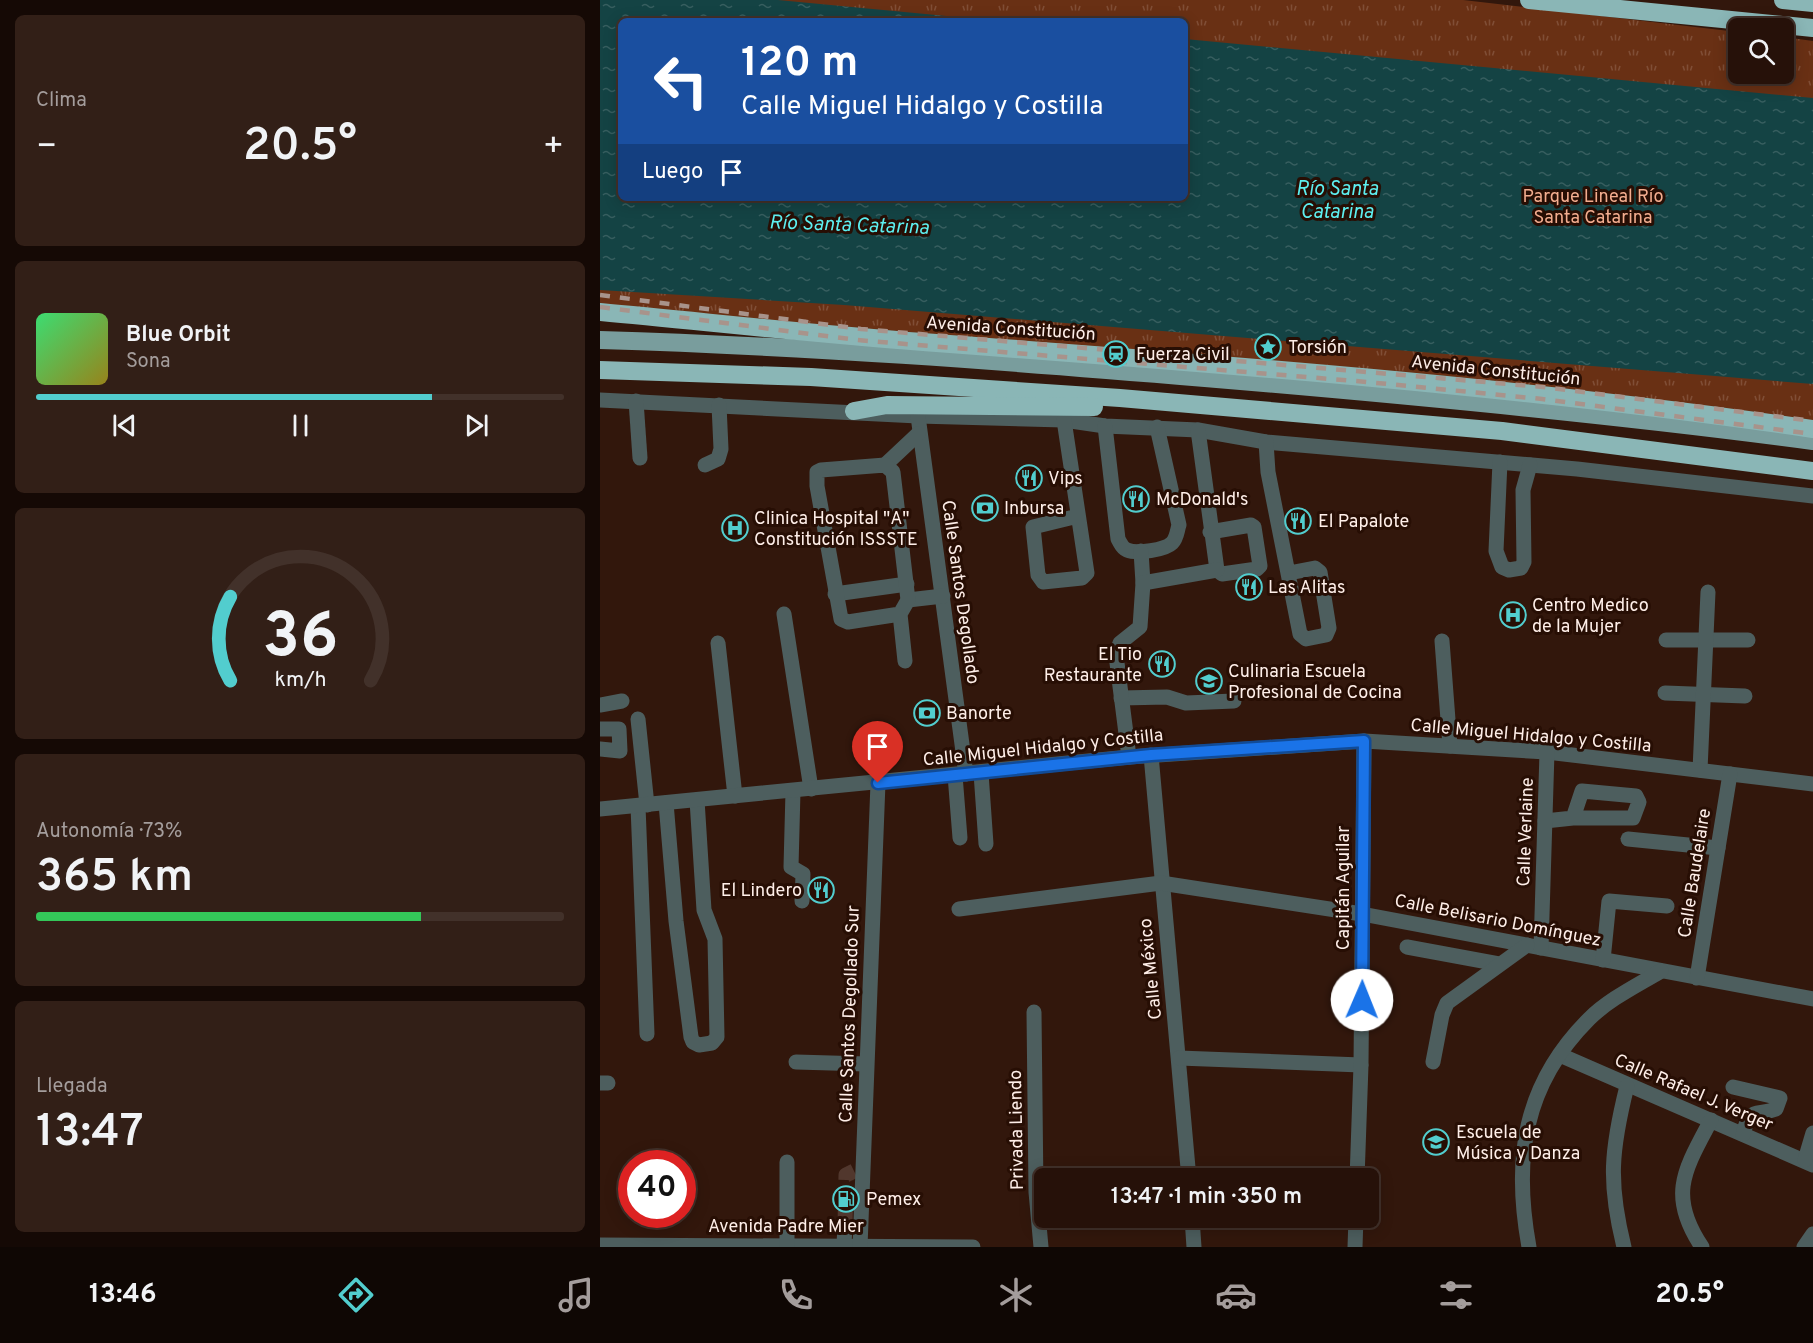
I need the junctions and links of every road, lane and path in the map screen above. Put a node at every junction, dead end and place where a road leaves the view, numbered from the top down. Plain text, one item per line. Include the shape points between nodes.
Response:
1 (1529, 0) edge
2 (1783, 0) edge
3 (1813, 3) edge
4 (1813, 28) edge
5 (600, 312) edge
6 (600, 338) edge
7 (600, 370) edge
8 (1120, 398) junction
9 (600, 400) edge
10 (636, 401) junction
11 (719, 405) junction
12 (854, 411) junction
13 (918, 416) junction
14 (1064, 420) junction
15 (1106, 426) junction
16 (1157, 428) junction
17 (1813, 429) edge
18 (1198, 430) junction
19 (918, 434) junction
20 (1813, 441) edge
21 (1266, 442) junction
22 (640, 458) dead end
23 (1500, 462) junction
24 (705, 465) dead end
25 (885, 465) junction
26 (1530, 465) junction
27 (1813, 471) edge
28 (1813, 496) edge
29 (1078, 516) junction
30 (1210, 532) junction
31 (1141, 551) junction
32 (1217, 570) junction
33 (1289, 573) dead end
34 (1143, 583) junction
35 (907, 584) junction
36 (1708, 592) dead end
37 (835, 594) junction
38 (943, 596) junction
39 (909, 600) junction
40 (784, 614) dead end
41 (900, 614) junction
42 (1706, 639) junction
43 (1442, 640) dead end
44 (1666, 640) dead end
45 (1748, 640) dead end
46 (718, 643) dead end
47 (905, 661) dead end
48 (1665, 693) dead end
49 (1704, 695) junction
50 (1745, 696) dead end
51 (1120, 698) junction
52 (622, 701) dead end
53 (1234, 701) dead end
54 (600, 705) edge
55 (638, 719) dead end
56 (600, 729) edge
57 (1364, 741) junction
58 (1450, 746) junction
59 (600, 749) edge
60 (1547, 752) junction
61 (1151, 755) junction
62 (1129, 757) junction
63 (1700, 770) junction
64 (967, 774) junction
65 (1730, 774) junction
66 (878, 783) junction
67 (1813, 784) edge
68 (811, 789) junction
69 (793, 791) junction
70 (735, 796) junction
71 (698, 800) junction
72 (666, 803) junction
73 (643, 805) junction
74 (600, 810) edge
75 (1573, 818) dead end
76 (1545, 821) junction
77 (960, 838) dead end
78 (1628, 839) dead end
79 (986, 844) dead end
80 (1718, 848) junction
81 (1161, 883) junction
82 (802, 901) dead end
83 (1667, 906) dead end
84 (960, 909) dead end
85 (1362, 914) junction
86 (1534, 946) junction
87 (1407, 947) dead end
88 (1603, 960) junction
89 (1499, 964) junction
90 (1661, 971) junction
91 (1697, 978) junction
92 (1813, 999) edge
93 (1034, 1012) dead end
94 (647, 1034) dead end
95 (1560, 1055) junction
96 (1179, 1058) junction
97 (796, 1062) dead end
98 (1433, 1062) dead end
99 (866, 1064) junction
100 (1361, 1065) junction
101 (1627, 1086) junction
102 (1733, 1087) dead end
103 (1711, 1120) junction
104 (1813, 1132) edge
105 (1743, 1134) junction
106 (787, 1162) dead end
107 (1809, 1162) edge
108 (1188, 1168) edge
109 (1358, 1168) edge
110 (844, 1226) tunnel mouth
111 (1193, 1228) edge
112 (1356, 1228) edge
113 (1813, 1234) edge
114 (844, 1244) junction
115 (600, 1245) edge
116 (787, 1245) junction
117 (653, 1246) edge
118 (731, 1246) edge
119 (860, 1246) edge
120 (973, 1247) edge
121 (1041, 1247) edge
122 (1194, 1247) edge
123 (1355, 1247) edge
124 (1529, 1247) edge
125 (1624, 1247) edge
126 (1702, 1247) edge
127 (1804, 1247) edge

1 - 4 highway
2 - 3 highway
5 - 17 highway, Avenida Constitución via 1371,378 1652,407
6 - 20 main road, Avenida Constitución via 1073,366 1411,395
7 - 8 highway via 811,377
8 - 12 highway via 1086,408 887,405
8 - 27 highway via 1502,431
9 - 10 street
10 - 11 street
10 - 22 street
11 - 12 street
11 - 24 street via 721,449 718,459
12 - 13 street
13 - 14 street
13 - 19 street, Calle Santos Degollado
14 - 15 street
14 - 29 street
15 - 16 street
15 - 31 street via 1118,539 1122,548
16 - 18 street
16 - 31 street via 1179,525 1171,544
18 - 21 street
18 - 30 street
19 - 25 street
19 - 38 street, Calle Santos Degollado
21 - 23 street
21 - 33 street via 1268,472
23 - 26 street
23 - 26 street via 1496,551 1502,567 1509,570 1521,568 1524,562 1523,490
25 - 35 street via 892,472
25 - 37 street via 817,472
26 - 28 street
29 - 29 street via 1085,576 1043,582 1038,575 1033,526
30 - 32 street
30 - 32 street via 1251,525 1256,529 1261,563 1257,569 1222,574
31 - 34 street
32 - 34 street
34 - 51 street via 1140,627 1117,649
35 - 37 street
35 - 39 street
36 - 42 street
37 - 41 street via 844,621
38 - 39 street
38 - 64 street, Calle Santos Degollado
39 - 41 street
40 - 68 street
41 - 47 street
42 - 44 street
42 - 45 street
42 - 49 street
43 - 58 street
46 - 70 street
48 - 49 street
49 - 50 street
49 - 63 street
51 - 53 street via 1167,697 1186,703
51 - 62 street
52 - 54 street
55 - 73 street
56 - 59 street via 619,729 620,751
57 - 58 street, Calle Miguel Hidalgo y Costilla
57 - 61 street, Calle Miguel Hidalgo y Costilla
57 - 85 street, Capitán Aguilar
58 - 60 street, Calle Miguel Hidalgo y Costilla
60 - 63 street, Calle Miguel Hidalgo y Costilla
60 - 76 street, Calle Verlaine
61 - 62 street, Calle Miguel Hidalgo y Costilla
61 - 81 street, Calle México
62 - 64 street, Calle Miguel Hidalgo y Costilla
63 - 65 street, Calle Miguel Hidalgo y Costilla
64 - 66 street, Calle Miguel Hidalgo y Costilla
64 - 77 street
64 - 79 street
65 - 67 street, Calle Miguel Hidalgo y Costilla
65 - 80 street, Calle Baudelaire
66 - 68 street, Calle Miguel Hidalgo y Costilla
66 - 99 street, Calle Santos Degollado Sur
68 - 69 street, Calle Miguel Hidalgo y Costilla
69 - 70 street, Calle Miguel Hidalgo y Costilla
69 - 82 street via 791,867 803,874
70 - 71 street, Calle Miguel Hidalgo y Costilla
71 - 72 street, Calle Miguel Hidalgo y Costilla
71 - 72 street via 704,910 716,939 717,1027 712,1043 699,1045 691,1037 686,1004
72 - 73 street, Calle Miguel Hidalgo y Costilla
73 - 74 street, Calle Miguel Hidalgo y Costilla
73 - 94 street
75 - 76 street
76 - 86 street, Calle Verlaine
78 - 80 street
80 - 91 street, Calle Baudelaire
81 - 84 street, Calle Belisario Domínguez
81 - 85 street, Calle Belisario Domínguez
81 - 96 street, Calle México
83 - 88 street via 1609,901
85 - 86 street, Calle Belisario Domínguez
85 - 100 street, Capitán Aguilar
86 - 88 street, Calle Belisario Domínguez
86 - 89 street
87 - 89 street
88 - 90 street, Calle Belisario Domínguez
89 - 98 street via 1447,1003
90 - 91 street, Calle Belisario Domínguez
90 - 95 street via 1590,1018
91 - 92 street, Calle Belisario Domínguez
93 - 121 street, Privada Liendo via 1036,1192
95 - 101 street, Calle Rafael J. Verger
95 - 124 street via 1540,1087 1525,1132 1522,1210
96 - 100 street
96 - 108 street, Calle México
97 - 99 street
99 - 119 street, Calle Santos Degollado Sur via 858,1171
100 - 109 street, Capitán Aguilar
101 - 103 street, Calle Rafael J. Verger
101 - 125 street via 1616,1131 1611,1180
102 - 105 street via 1780,1098 1776,1109 1748,1117
103 - 105 street, Calle Rafael J. Verger
103 - 126 street via 1683,1174 1686,1211
104 - 107 street
105 - 107 street, Calle Rafael J. Verger
106 - 116 street
110 - 114 street
111 - 122 street
112 - 123 street
113 - 127 street
114 - 116 street, Avenida Padre Mier
114 - 119 street, Avenida Padre Mier
115 - 117 street, Avenida Padre Mier
116 - 118 street, Avenida Padre Mier
117 - 118 street, Avenida Padre Mier
119 - 120 street, Avenida Padre Mier

